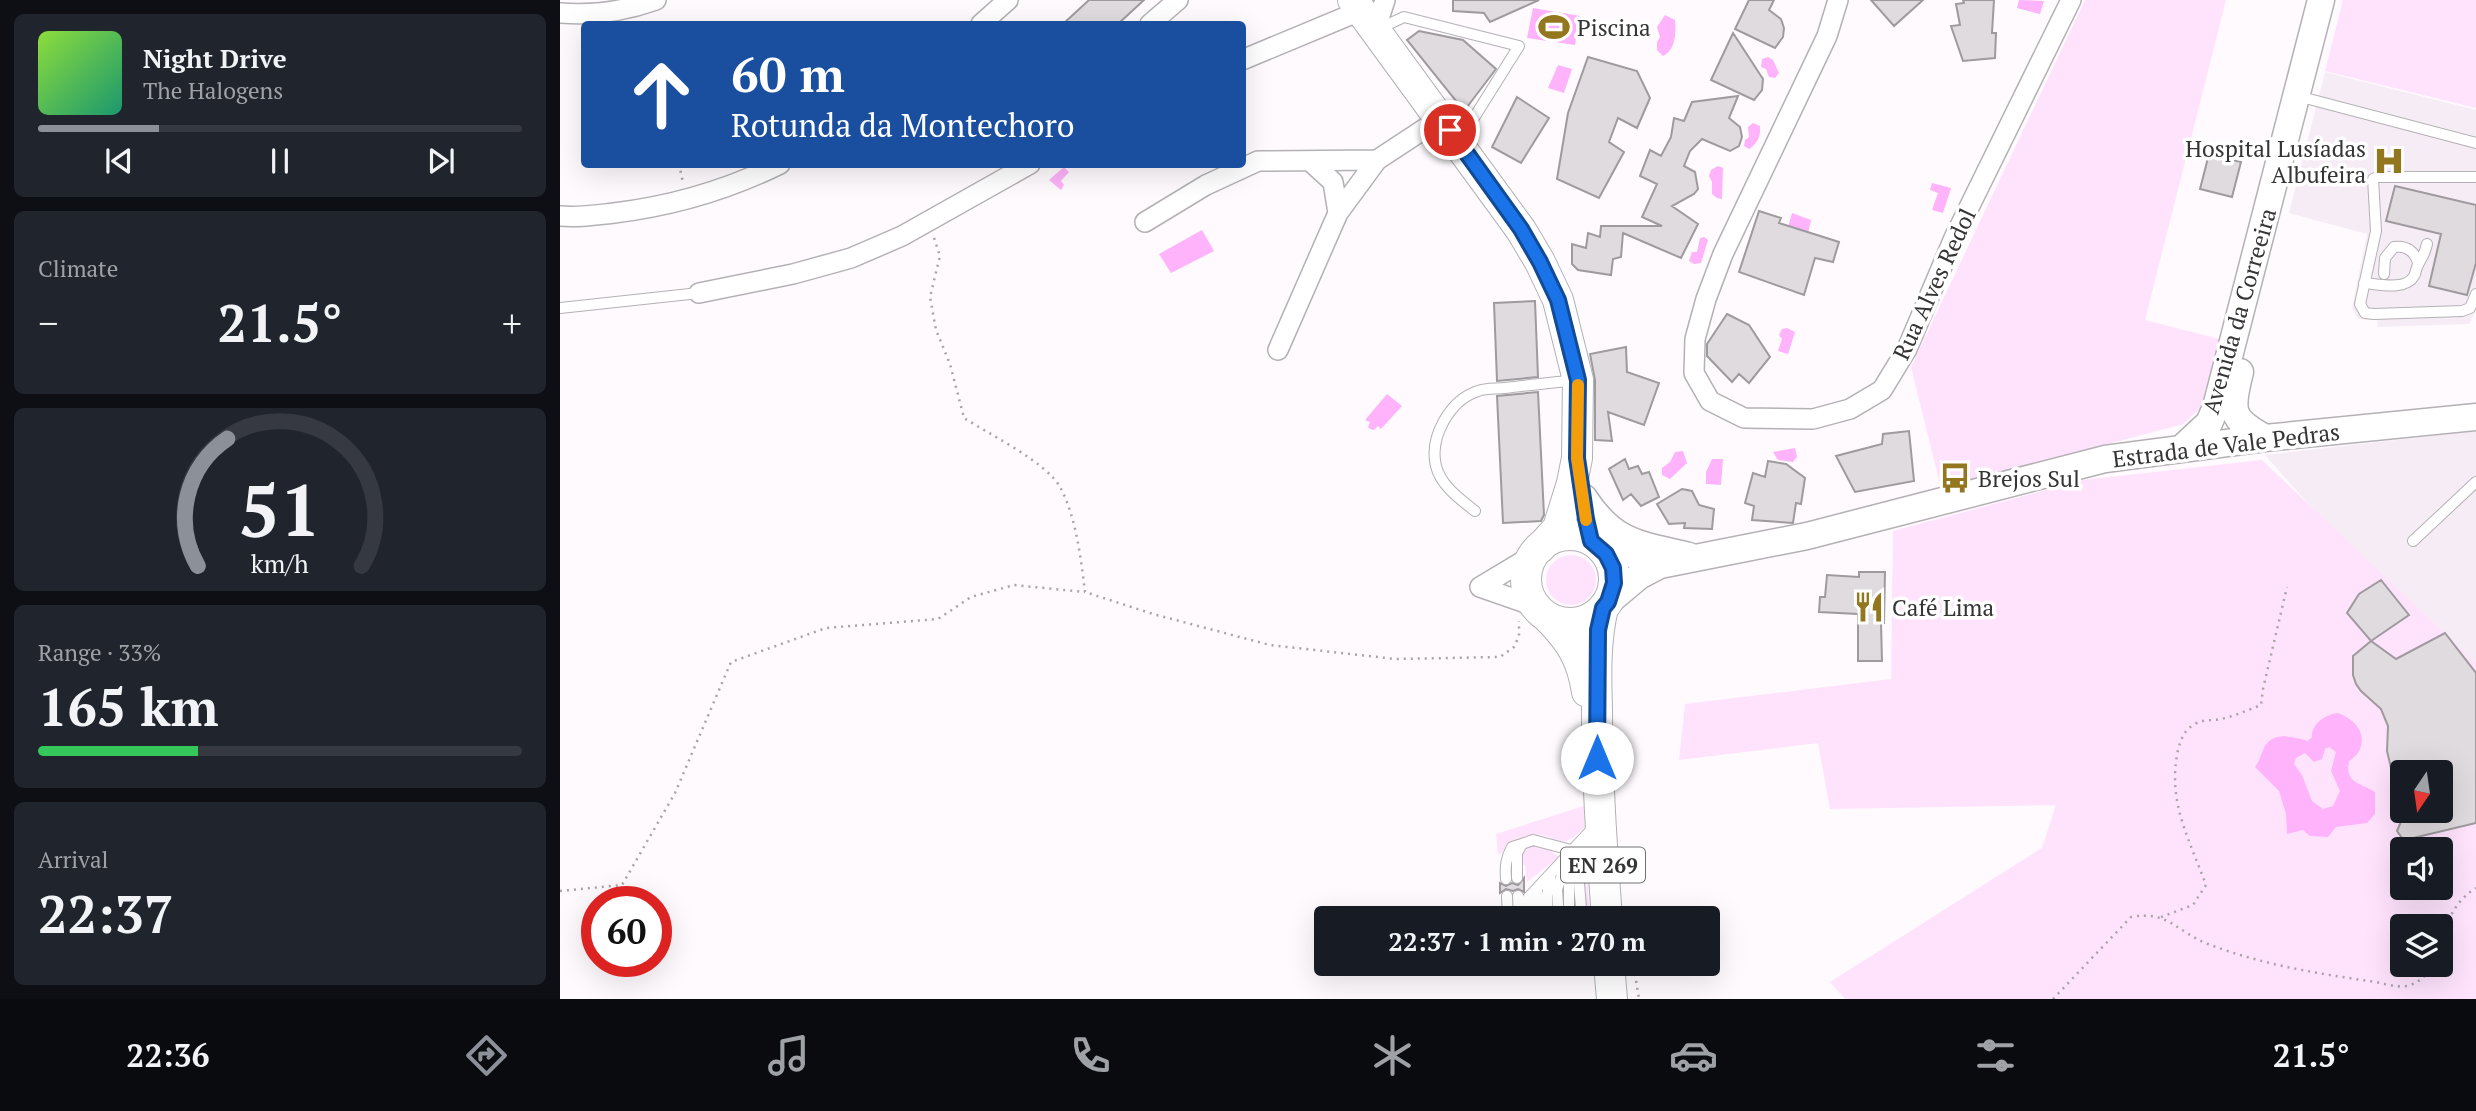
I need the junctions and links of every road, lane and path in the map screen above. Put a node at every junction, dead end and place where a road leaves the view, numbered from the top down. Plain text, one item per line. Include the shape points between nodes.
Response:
1 (656, 0) edge
2 (1008, 0) edge
3 (1178, 0) edge
4 (1838, 0) edge
5 (2071, 0) edge
6 (2321, 0) edge
7 (2334, 0) edge
8 (1369, 10) edge
9 (560, 13) edge
10 (985, 21) edge
11 (1154, 21) edge
12 (1246, 58) edge
13 (2309, 99) junction
14 (1441, 118) junction
15 (1459, 142) junction
16 (2476, 143) edge
17 (1377, 160) junction
18 (1311, 162) junction
19 (1246, 167) edge
20 (772, 168) edge
21 (1023, 168) edge
22 (1243, 168) edge
23 (2476, 177) edge
24 (1338, 213) junction
25 (560, 216) edge
26 (928, 221) junction
27 (1145, 222) dead end
28 (2427, 244) dead end
29 (2418, 263) junction
30 (2384, 274) dead end
31 (2364, 283) junction
32 (699, 293) joint
33 (2476, 294) edge
34 (560, 308) edge
35 (1278, 350) dead end
36 (1578, 380) junction
37 (2476, 417) edge
38 (2265, 438) junction
39 (2181, 449) junction
40 (1577, 458) junction
41 (2475, 484) edge
42 (1584, 498) junction
43 (1475, 511) dead end
44 (2413, 541) dead end
45 (1596, 545) junction
46 (1536, 551) junction
47 (1694, 557) junction
48 (2287, 587) dead end
49 (1085, 592) junction
50 (1606, 605) junction
51 (1533, 608) junction
52 (1597, 758) junction
53 (1596, 820) junction
54 (1522, 844) junction
55 (1571, 850) junction
56 (1577, 860) junction
57 (1551, 872) junction
58 (1517, 878) dead end
59 (1506, 879) dead end
60 (2476, 888) edge
61 (1537, 889) junction
62 (560, 891) edge
63 (1507, 896) dead end
64 (1518, 896) dead end
65 (1507, 906) edge
66 (1518, 906) edge
67 (1528, 906) edge
68 (1538, 906) edge
69 (1547, 906) edge
70 (1559, 906) edge
71 (1569, 906) edge
72 (1581, 906) edge
73 (1606, 906) edge
74 (2451, 914) edge
75 (2161, 917) junction
76 (1635, 976) edge
77 (2425, 977) edge
78 (1639, 999) edge
79 (2053, 999) edge

1 - 9 street via 610,12
2 - 10 street
3 - 11 street
4 - 5 street, Rua Alves Redol via 1827,36 1723,254 1695,339 1694,373 1710,401 1744,418 1813,419 1850,409 1882,390 1908,349 1954,238
6 - 39 main road, Avenida da Correeira via 2216,407 2209,423
7 - 13 main road, Avenida da Correeira
8 - 12 street
8 - 14 main road, EN 269
8 - 15 lane via 1519,46
13 - 16 lane
13 - 38 main road, Avenida da Correeira via 2236,389 2235,414 2242,426
14 - 15 main road, EN 269
14 - 17 street
15 - 36 main road, EN 269 via 1540,262 1558,300
17 - 18 street
17 - 24 street
18 - 19 street via 1258,161
18 - 24 street via 1333,182
20 - 25 street via 688,200 576,218
21 - 26 street
22 - 27 street
23 - 31 lane via 2373,179 2376,231
24 - 35 street
26 - 32 street via 851,257
26 - 49 path via 940,256 930,297 936,330 964,418 1039,465 1059,486 1078,538
28 - 29 lane
29 - 30 lane via 2406,248 2394,247 2385,258
29 - 31 lane via 2414,276 2404,284
31 - 33 lane via 2360,304 2365,313 2374,314 2462,311 2470,308
32 - 34 lane
36 - 40 main road, EN 269
36 - 43 lane via 1479,390 1461,398 1440,428 1436,466 1453,494
37 - 38 main road, Estrada de Vale Pedras
38 - 39 main road, Estrada de Vale Pedras
39 - 47 main road, Estrada de Vale Pedras via 2105,459 1807,536
40 - 42 main road, EN 269
40 - 46 main road, EN 269 via 1558,528
41 - 44 lane
42 - 45 main road, EN 269
42 - 47 main road via 1604,526 1621,538
45 - 46 main road via 1567,536 1552,539
45 - 47 main road, Estrada de Vale Pedras via 1661,558
45 - 50 main road, EN 269 via 1613,568 1614,583
46 - 51 main road, EN 269 via 1526,575
46 - 51 street via 1480,587
47 - 50 main road, Estrada de Vale Pedras via 1660,565 1639,576
48 - 75 path via 2262,705 2197,722 2180,742 2174,772 2177,803 2206,886 2193,905
49 - 51 path via 1270,645 1395,659 1500,657 1514,647
49 - 62 path via 1014,585 971,597 938,619 827,628 730,662 675,793 622,885
50 - 51 main road via 1577,623 1563,623
50 - 52 main road, EN 269 via 1596,652
51 - 52 main road, EN 269 via 1571,642 1584,673
52 - 53 main road, EN 269
53 - 55 lane
53 - 56 lane
53 - 73 main road, EN 269
54 - 55 lane via 1533,840
54 - 58 lane via 1517,853
54 - 59 lane via 1512,847 1507,856
55 - 57 lane
55 - 70 lane via 1558,889
56 - 71 lane via 1569,884
56 - 72 lane
57 - 61 lane
57 - 69 lane
60 - 74 path via 2464,895
61 - 67 lane via 1528,898
61 - 68 lane
63 - 65 lane
64 - 66 lane
75 - 77 path via 2192,938 2303,972 2404,987
75 - 79 path via 2131,917
76 - 78 path

